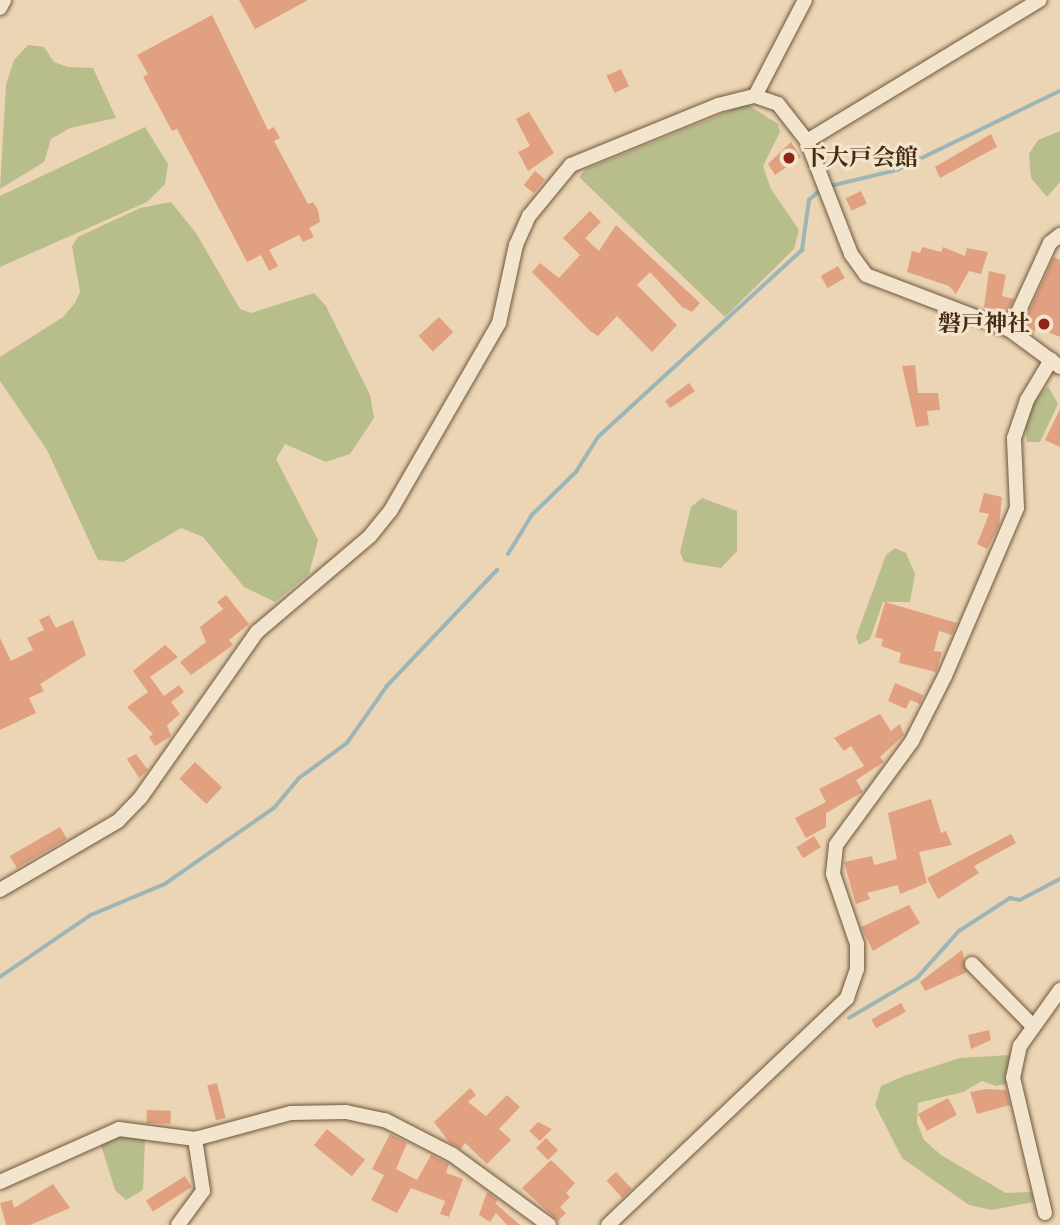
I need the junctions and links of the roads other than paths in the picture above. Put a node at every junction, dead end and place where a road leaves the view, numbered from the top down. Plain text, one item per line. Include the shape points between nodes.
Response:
1 (4, 0) edge
2 (805, 0) edge
3 (1040, 0) edge
4 (0, 8) edge
5 (755, 96) junction
6 (807, 142) junction
7 (1060, 235) edge
8 (1010, 330) junction
9 (1056, 363) edge
10 (0, 890) edge
11 (972, 964) dead end
12 (1060, 990) edge
13 (1033, 1026) junction
14 (195, 1139) junction
15 (0, 1182) edge
16 (1045, 1213) dead end
17 (178, 1225) edge
18 (549, 1225) edge
19 (608, 1225) edge

1 - 4 street
2 - 5 street
3 - 6 street
5 - 6 street via 778,104
5 - 10 street via 718,105 571,165 546,189 516,245 499,323 391,510 370,536 257,632 141,797 118,821
6 - 8 street via 851,254 866,275
7 - 8 street via 1050,243
8 - 9 street
9 - 19 street via 1027,400 1014,438 1017,508 945,676 912,741 836,845 834,874 857,944 857,969 847,998
11 - 13 street
12 - 13 street
13 - 16 street via 1020,1046 1014,1086
14 - 15 street via 120,1129
14 - 17 street via 203,1191
14 - 18 street via 291,1113 346,1112 385,1120 484,1174

